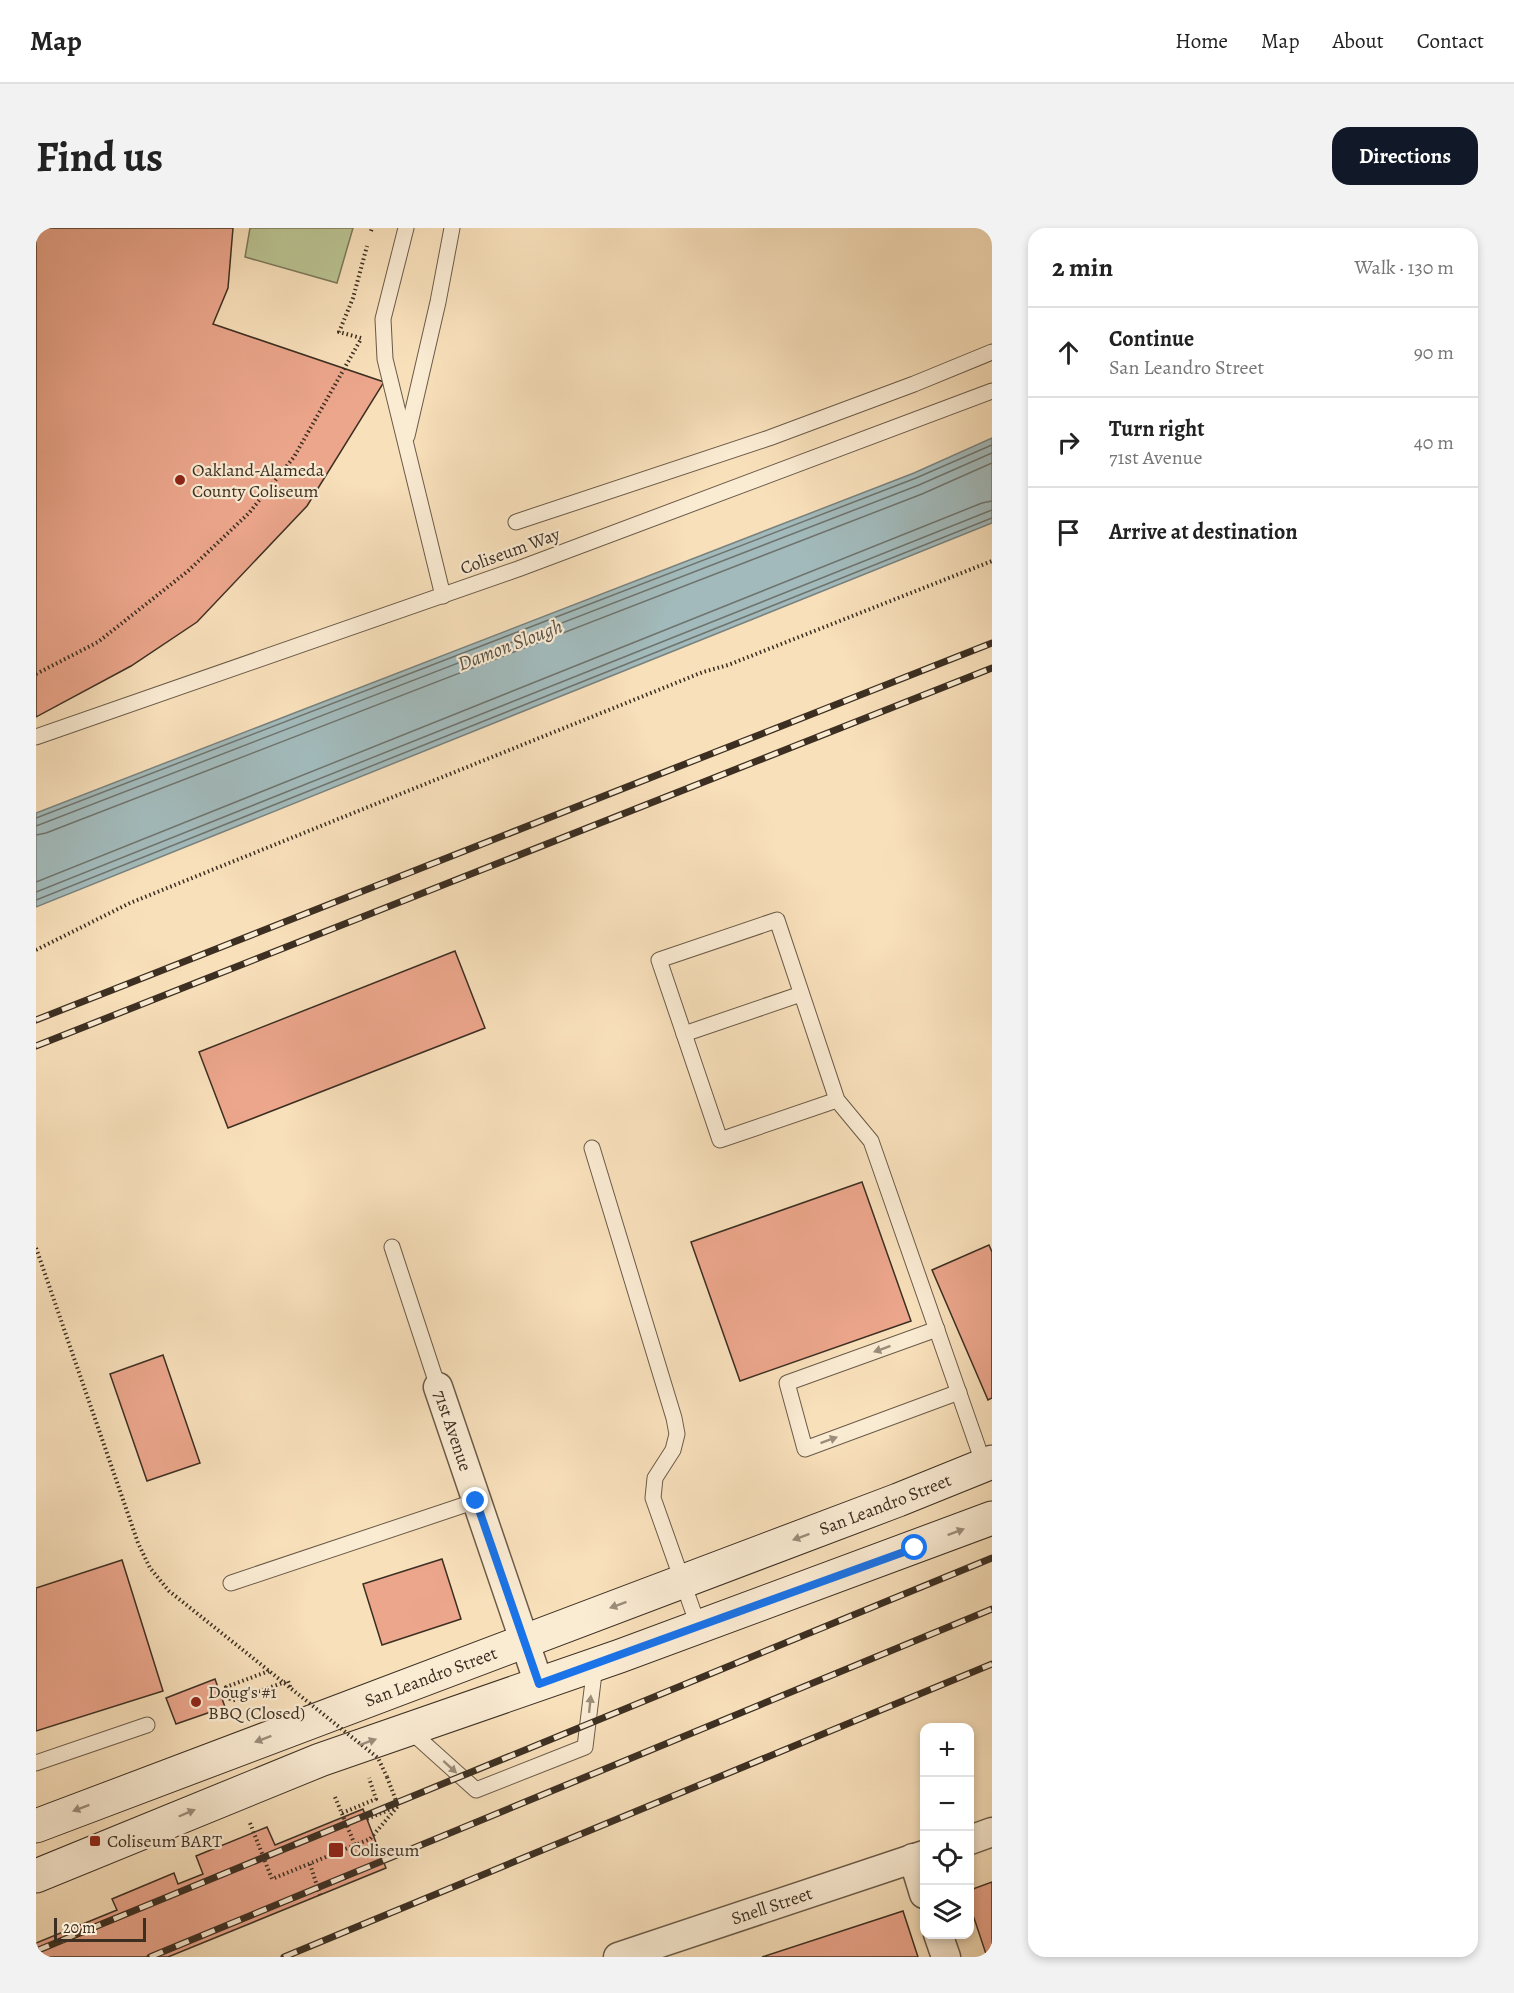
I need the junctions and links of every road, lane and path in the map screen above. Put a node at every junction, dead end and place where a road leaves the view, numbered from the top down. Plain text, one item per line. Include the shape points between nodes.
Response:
1 (406, 228) edge
2 (452, 228) edge
3 (361, 338) dead end
4 (992, 352) edge
5 (992, 391) edge
6 (406, 440) junction
7 (516, 522) dead end
8 (992, 561) edge
9 (443, 596) junction
10 (36, 674) edge
11 (36, 737) edge
12 (36, 950) edge
13 (801, 994) junction
14 (684, 1034) junction
15 (837, 1100) junction
16 (592, 1148) dead end
17 (392, 1247) dead end
18 (36, 1248) edge
19 (937, 1329) junction
20 (438, 1387) joint
21 (959, 1392) junction
22 (988, 1463) edge
23 (476, 1501) junction
24 (992, 1518) edge
25 (681, 1582) junction
26 (231, 1583) dead end
27 (699, 1628) junction
28 (524, 1640) junction
29 (595, 1665) junction
30 (269, 1671) junction
31 (539, 1684) junction
32 (291, 1689) dead end
33 (147, 1725) dead end
34 (407, 1728) junction
35 (36, 1763) edge
36 (384, 1771) junction
37 (239, 1791) junction
38 (336, 1797) dead end
39 (398, 1806) junction
40 (342, 1813) junction
41 (367, 1820) dead end
42 (36, 1826) edge
43 (992, 1832) edge
44 (974, 1838) edge
45 (354, 1845) junction
46 (919, 1857) edge
47 (310, 1864) junction
48 (36, 1876) edge
49 (923, 1885) edge
50 (320, 1895) dead end
51 (939, 1939) edge
52 (618, 1957) edge
53 (946, 1957) edge

1 - 6 lane via 382,319 386,359
2 - 6 lane
3 - 10 path via 294,457 249,513 188,571 98,642
4 - 7 lane via 769,438
5 - 9 lane, Coliseum Way
6 - 9 lane
8 - 12 path via 703,672 130,903
9 - 11 lane, Coliseum Way
13 - 14 lane
13 - 14 lane via 777,920 659,960
13 - 15 lane
14 - 15 lane via 720,1140
15 - 19 lane via 871,1142
16 - 25 lane via 674,1418 677,1434 673,1450 655,1478 653,1498
17 - 20 lane, 71st Avenue
18 - 30 path, bridge via 150,1568 169,1591
19 - 21 lane
19 -> 21 lane via 787,1383 805,1449
20 - 23 street, 71st Avenue
21 - 22 lane
22 -> 25 main road, San Leandro Street
23 - 26 lane
23 - 28 street, 71st Avenue
27 -> 24 main road
25 - 27 lane
25 -> 28 main road, San Leandro Street
27 - 29 main road
28 - 31 street, 71st Avenue
28 -> 42 main road, San Leandro Street
29 - 31 main road
34 -> 29 lane via 476,1790 585,1747
30 - 32 path via 226,1687 231,1701 288,1681
30 - 36 path, bridge via 378,1758
31 - 34 main road
33 - 35 lane
37 -> 34 main road
36 - 39 path, bridge
36 - 40 path via 368,1778 376,1799
37 - 47 path via 272,1879
48 -> 37 main road
38 - 40 path
39 - 41 path
39 - 45 path via 370,1839
40 - 45 path
43 - 44 street
45 - 47 path
46 - 49 street
46 - 52 street, Snell Street
47 - 50 path
51 - 53 street

